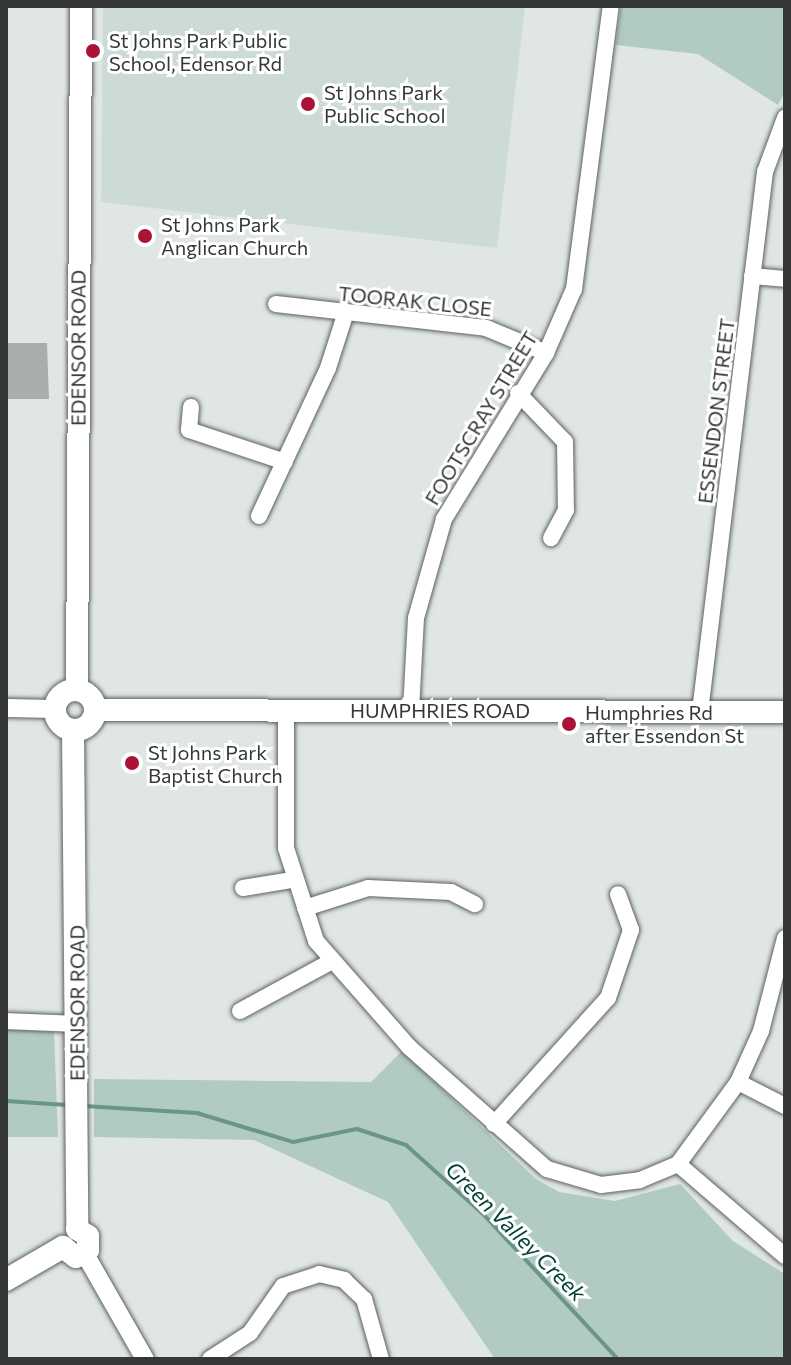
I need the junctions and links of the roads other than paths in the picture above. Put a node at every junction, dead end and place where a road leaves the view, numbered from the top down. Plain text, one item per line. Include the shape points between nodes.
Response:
1 (81, 6) edge
2 (611, 6) edge
3 (785, 118) edge
4 (752, 276) junction
5 (785, 279) edge
6 (276, 304) dead end
7 (345, 315) junction
8 (546, 353) junction
9 (518, 393) junction
10 (191, 407) dead end
11 (285, 462) junction
12 (259, 516) dead end
13 (551, 538) dead end
14 (77, 690) junction
15 (6, 708) edge
16 (55, 709) junction
17 (95, 710) junction
18 (286, 710) junction
19 (411, 710) junction
20 (700, 712) junction
21 (785, 712) edge
22 (73, 730) junction
23 (292, 880) junction
24 (243, 888) dead end
25 (618, 894) dead end
26 (475, 904) dead end
27 (305, 908) junction
28 (785, 938) edge
29 (332, 961) junction
30 (240, 1011) dead end
31 (6, 1021) edge
32 (77, 1024) junction
33 (738, 1082) junction
34 (785, 1106) edge
35 (494, 1124) junction
36 (678, 1164) junction
37 (77, 1229) junction
38 (63, 1247) junction
39 (85, 1254) junction
40 (785, 1256) edge
41 (6, 1280) edge
42 (145, 1359) edge
43 (210, 1359) edge
44 (381, 1359) edge

1 - 14 main road, EDENSOR ROAD
2 - 8 street, FOOTSCRAY STREET via 580,267
3 - 4 street, ESSENDON STREET via 765,172
4 - 5 street
4 - 20 street, ESSENDON STREET
6 - 7 street, TOORAK CLOSE
7 - 8 street, TOORAK CLOSE via 486,328
7 - 11 street
8 - 9 street, FOOTSCRAY STREET
9 - 13 street via 565,442 566,510
9 - 19 street, FOOTSCRAY STREET via 459,488 433,549 416,618
10 - 11 street via 189,430
11 - 12 street
14 - 16 main road via 64,694
14 - 17 main road
15 - 16 street
16 - 22 main road via 58,722
17 - 18 main road, HUMPHRIES ROAD
17 - 22 main road via 86,727
18 - 19 main road, HUMPHRIES ROAD
18 - 23 street via 286,848
19 - 20 main road, HUMPHRIES ROAD
20 - 21 main road, HUMPHRIES ROAD
22 - 32 main road, EDENSOR ROAD
23 - 24 street
23 - 27 street
25 - 35 street via 631,930 608,998
26 - 27 street via 451,892 368,888
27 - 29 street via 316,941
28 - 33 street via 773,994
29 - 30 street
29 - 35 street via 373,1011
31 - 32 street
32 - 37 main road, EDENSOR ROAD
33 - 34 street
33 - 36 street
35 - 36 street via 547,1169 601,1185 640,1180
36 - 40 street
37 - 38 main road via 65,1234
37 - 39 main road via 88,1236
38 - 39 main road via 72,1256
38 - 41 main road
39 - 42 street
43 - 44 street via 250,1333 283,1286 319,1274 344,1280 364,1299

